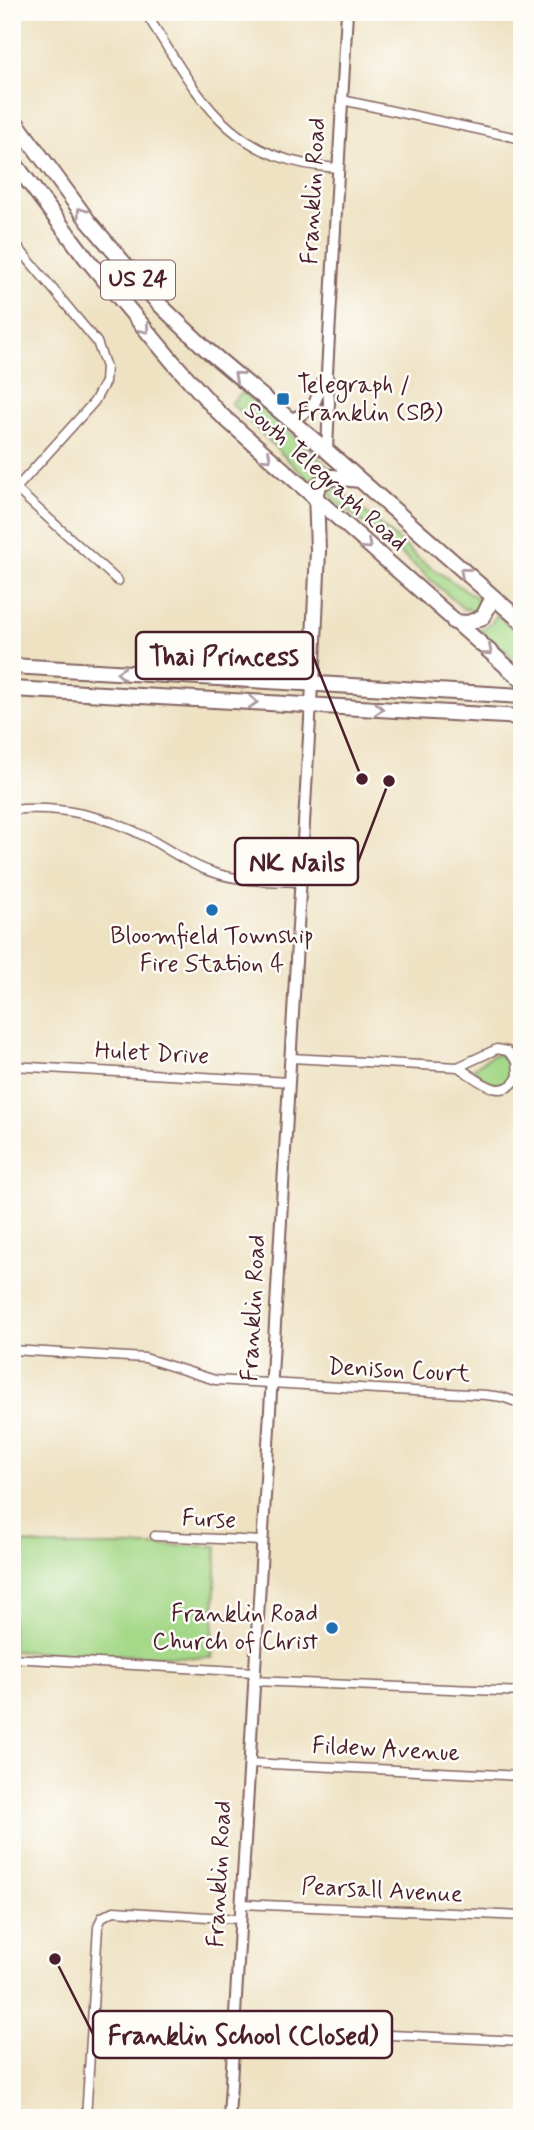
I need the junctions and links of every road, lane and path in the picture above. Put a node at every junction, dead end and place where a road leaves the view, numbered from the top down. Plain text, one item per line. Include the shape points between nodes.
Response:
1 (145, 12) edge
2 (347, 12) edge
3 (342, 100) junction
4 (12, 117) edge
5 (522, 139) edge
6 (12, 160) edge
7 (338, 168) junction
8 (12, 240) edge
9 (327, 373) junction
10 (290, 420) junction
11 (327, 451) junction
12 (360, 480) junction
13 (14, 491) edge
14 (315, 500) junction
15 (118, 581) dead end
16 (493, 597) junction
17 (454, 622) junction
18 (522, 622) edge
19 (12, 666) edge
20 (522, 680) edge
21 (312, 685) junction
22 (12, 689) edge
23 (522, 696) edge
24 (311, 706) junction
25 (522, 717) edge
26 (12, 810) edge
27 (301, 882) junction
28 (291, 1058) junction
29 (12, 1066) edge
30 (458, 1067) junction
31 (289, 1082) junction
32 (12, 1350) edge
33 (272, 1383) junction
34 (522, 1404) edge
35 (155, 1536) dead end
36 (262, 1541) junction
37 (12, 1658) edge
38 (253, 1677) junction
39 (522, 1692) edge
40 (248, 1763) junction
41 (522, 1776) edge
42 (241, 1904) junction
43 (522, 1916) edge
44 (240, 1919) junction
45 (234, 2028) junction
46 (522, 2041) edge
47 (86, 2118) edge
48 (229, 2118) edge

1 - 7 street via 211,112 237,135 279,159
2 - 3 street, Franklin Road
3 - 5 street
3 - 7 street, Franklin Road
10 -> 4 highway, South Telegraph Road / US 24 via 157,302 89,222
6 -> 14 highway, South Telegraph Road / US 24 via 173,362 219,413
7 - 9 street, Franklin Road
8 - 13 street via 97,342 106,367 94,402
9 - 10 street, Franklin Road via 312,409
9 - 11 street, Franklin Road
10 - 11 highway, South Telegraph Road / US 24
11 - 12 highway, South Telegraph Road / US 24
12 - 14 highway via 324,479
16 -> 12 highway, South Telegraph Road / US 24
13 - 15 street
14 -> 17 highway, South Telegraph Road / US 24
14 - 21 highway, Franklin Road via 318,550
16 - 17 highway via 483,617
16 - 18 highway, South Telegraph Road / US 24
17 -> 20 highway, South Telegraph Road / US 24
21 -> 19 highway
21 - 23 highway
21 - 24 street, Franklin Road
22 -> 24 highway
24 -> 25 highway
24 - 27 street, Franklin Road
26 - 27 street via 87,815 128,828 214,873 246,880
27 - 28 street, Franklin Road
28 - 30 street
28 - 31 street, Franklin Road
29 - 31 street, Hulet Drive
30 - 30 street via 500,1090 513,1084 519,1071 514,1057 502,1050 492,1050
31 - 33 street, Franklin Road
32 - 33 street, Denison Court via 145,1359 209,1379
33 - 34 street, Denison Court via 486,1395
33 - 36 street, Franklin Road
35 - 36 street, Furse
36 - 38 street, Franklin Road
37 - 38 street
38 - 39 street
38 - 40 street, Franklin Road
40 - 41 street, Fildew Avenue
40 - 42 street, Franklin Road
42 - 43 street, Pearsall Avenue
42 - 44 street, Franklin Road
44 - 45 street, Franklin Road
44 - 47 street via 114,1911 102,1917 97,1933
45 - 46 street
45 - 48 street, Franklin Road

